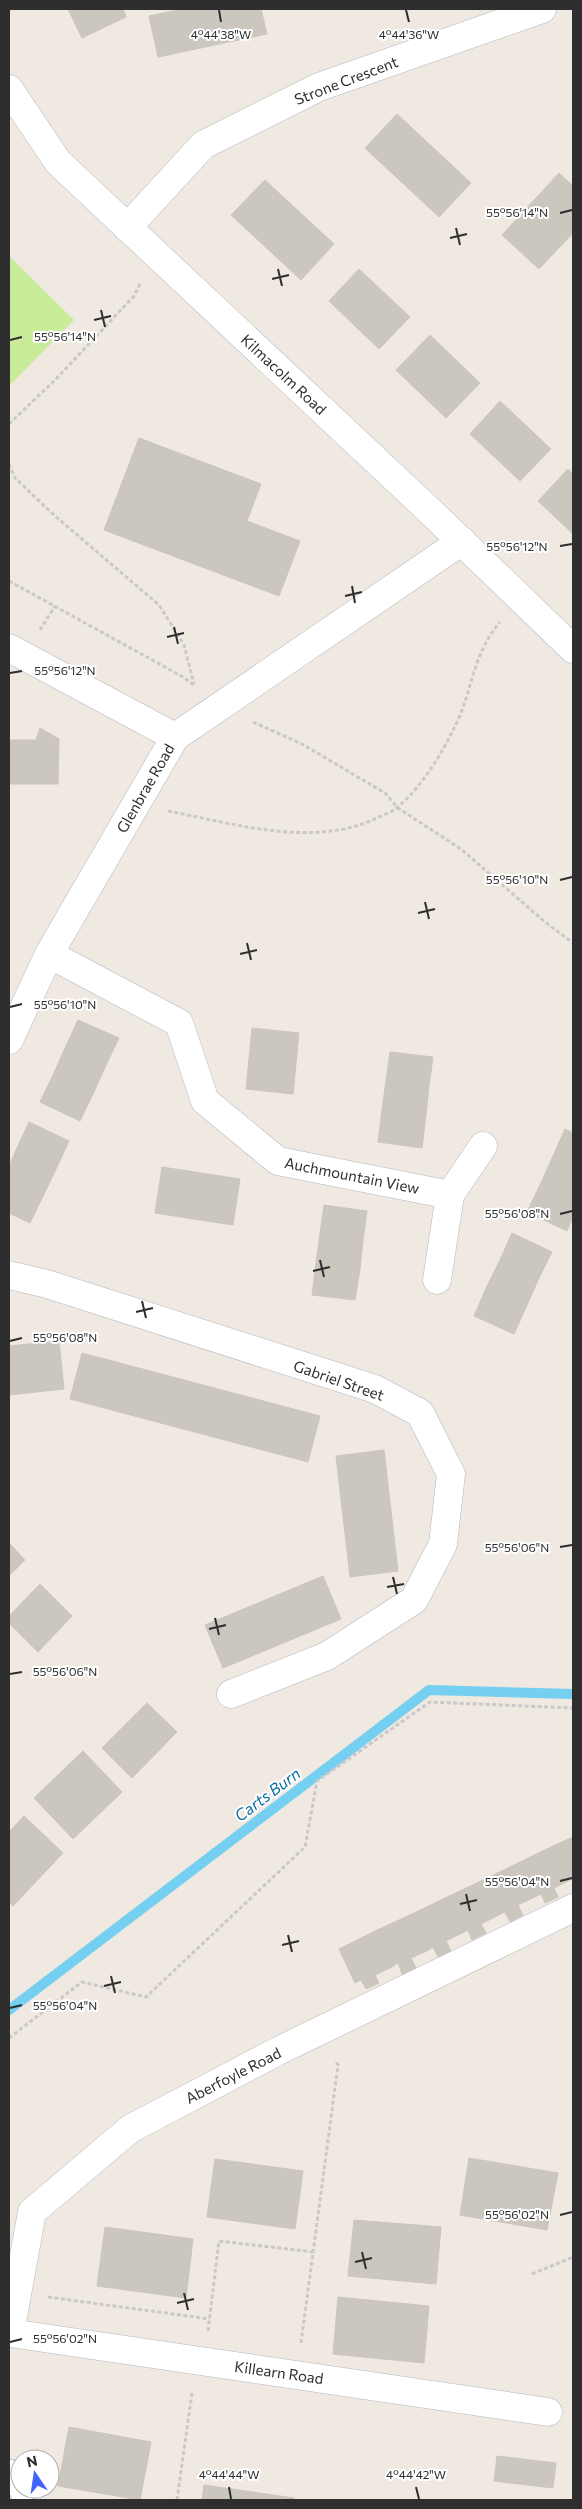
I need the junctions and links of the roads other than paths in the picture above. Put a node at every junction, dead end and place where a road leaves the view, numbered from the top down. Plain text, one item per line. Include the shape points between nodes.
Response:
1 (542, 9) edge
2 (9, 89) edge
3 (127, 228) junction
4 (462, 541) junction
5 (9, 648) edge
6 (573, 649) edge
7 (175, 736) junction
8 (49, 954) junction
9 (9, 1040) edge
10 (483, 1146) dead end
11 (450, 1194) junction
12 (9, 1275) edge
13 (437, 1280) dead end
14 (231, 1694) dead end
15 (573, 1908) edge
16 (9, 2338) edge
17 (548, 2412) dead end
18 (9, 2469) edge
19 (23, 2500) edge

1 - 3 street, Strone Crescent via 319,87 202,145
2 - 3 street, Kilmacolm Road via 58,162
3 - 4 street, Kilmacolm Road
4 - 6 street, Kilmacolm Road
4 - 7 street, Glenbrae Road
5 - 7 street
7 - 8 street, Glenbrae Road
8 - 9 street, Glenbrae Road
8 - 11 street, Auchmountain View via 179,1023 205,1101 278,1161
10 - 11 street
11 - 13 street
12 - 14 street, Gabriel Street via 47,1284 375,1389 420,1413 451,1474 443,1544 414,1600 327,1656
15 - 16 street, Aberfoyle Road via 321,2030 130,2128 32,2212
16 - 17 street, Killearn Road via 200,2361
18 - 19 lane

